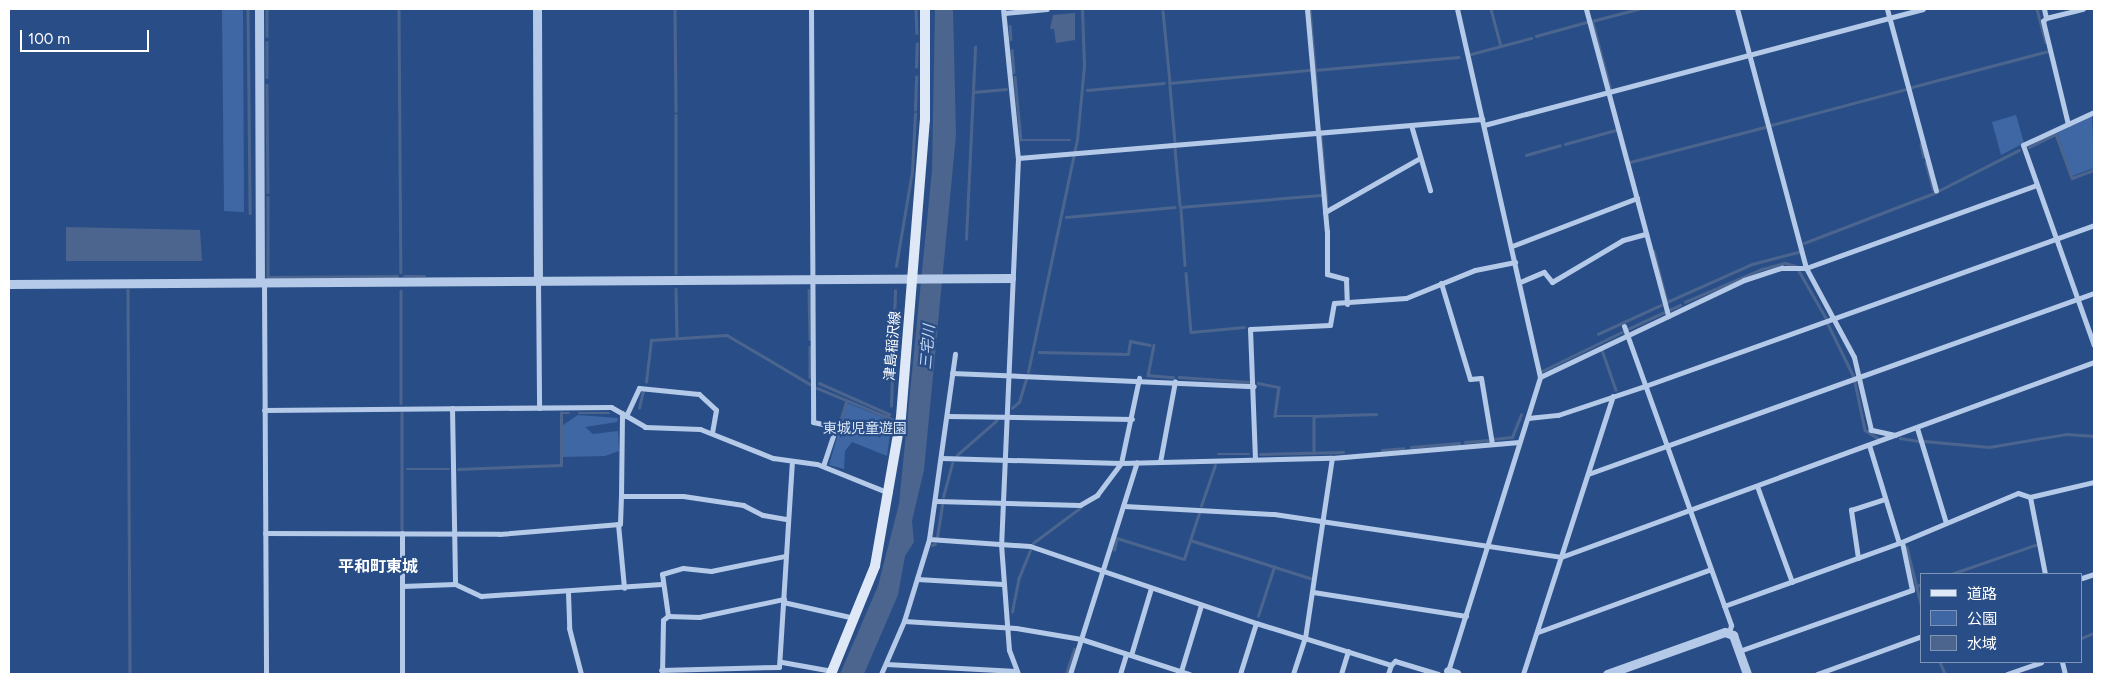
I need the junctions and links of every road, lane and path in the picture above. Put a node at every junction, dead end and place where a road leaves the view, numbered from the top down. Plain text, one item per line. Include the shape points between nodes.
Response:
1 (259, 9) edge
2 (537, 9) edge
3 (810, 9) edge
4 (925, 9) edge
5 (1046, 9) edge
6 (1307, 9) edge
7 (1457, 9) edge
8 (1586, 9) edge
9 (1737, 9) edge
10 (1887, 9) edge
11 (1923, 9) edge
12 (2044, 9) edge
13 (2083, 9) edge
14 (1004, 11) edge
15 (1890, 18) junction
16 (2046, 18) junction
17 (1749, 55) junction
18 (1608, 92) junction
19 (2094, 112) edge
20 (1482, 119) junction
21 (2068, 124) junction
22 (1411, 125) junction
23 (1484, 126) junction
24 (1318, 133) junction
25 (1018, 158) junction
26 (1420, 158) junction
27 (2037, 185) junction
28 (1430, 190) dead end
29 (1936, 190) dead end
30 (1637, 198) junction
31 (1325, 212) junction
32 (2094, 225) edge
33 (1646, 234) junction
34 (2056, 239) junction
35 (1512, 246) junction
36 (1515, 262) junction
37 (1806, 268) junction
38 (915, 278) junction
39 (1011, 278) junction
40 (812, 279) junction
41 (538, 281) junction
42 (262, 282) junction
43 (1520, 282) junction
44 (9, 284) edge
45 (1441, 284) junction
46 (2094, 293) edge
47 (2077, 299) junction
48 (1347, 304) junction
49 (1668, 316) junction
50 (1833, 318) junction
51 (1624, 326) dead end
52 (1627, 335) junction
53 (2094, 345) edge
54 (955, 354) dead end
55 (2094, 362) edge
56 (952, 373) junction
57 (1009, 374) junction
58 (1540, 377) junction
59 (1860, 377) junction
60 (1139, 378) junction
61 (1175, 381) junction
62 (1254, 386) junction
63 (1644, 386) junction
64 (1613, 396) junction
65 (452, 408) junction
66 (539, 408) junction
67 (264, 410) junction
68 (624, 415) junction
69 (947, 416) junction
70 (1007, 418) junction
71 (1528, 418) junction
72 (1132, 419) junction
73 (1917, 428) junction
74 (712, 433) junction
75 (1897, 435) junction
76 (1520, 442) junction
77 (1492, 444) junction
78 (1869, 445) junction
79 (1667, 447) junction
80 (941, 458) junction
81 (1332, 458) junction
82 (1255, 459) junction
83 (1004, 460) junction
84 (1137, 462) junction
85 (1160, 462) junction
86 (792, 463) junction
87 (1121, 463) junction
88 (823, 466) junction
89 (1588, 474) junction
90 (2094, 482) edge
91 (1757, 486) junction
92 (890, 493) junction
93 (621, 496) junction
94 (2030, 497) junction
95 (1884, 499) junction
96 (936, 501) junction
97 (1002, 504) junction
98 (1124, 506) junction
99 (1690, 511) junction
100 (786, 519) junction
101 (1322, 522) junction
102 (1946, 523) junction
103 (618, 524) junction
104 (453, 532) junction
105 (265, 533) junction
106 (402, 533) junction
107 (929, 539) junction
108 (1901, 542) junction
109 (1001, 544) junction
110 (1488, 548) junction
111 (786, 556) junction
112 (1561, 557) junction
113 (1858, 558) junction
114 (1711, 569) junction
115 (1102, 573) junction
116 (2045, 573) edge
117 (917, 579) junction
118 (1792, 582) junction
119 (455, 584) junction
120 (662, 584) junction
121 (1004, 584) junction
122 (402, 586) junction
123 (624, 588) junction
124 (1152, 588) junction
125 (568, 592) junction
126 (1313, 592) junction
127 (784, 600) junction
128 (1201, 604) junction
129 (1724, 606) junction
130 (668, 616) junction
131 (1466, 616) junction
132 (855, 618) junction
133 (904, 621) junction
134 (1256, 622) junction
135 (1008, 627) junction
136 (1538, 632) junction
137 (1729, 633) junction
138 (1920, 637) edge
139 (1306, 638) junction
140 (1081, 639) junction
141 (1739, 651) junction
142 (1348, 652) junction
143 (1129, 654) junction
144 (782, 662) junction
145 (2038, 663) edge
146 (886, 664) junction
147 (1391, 665) junction
148 (761, 671) edge
149 (1180, 671) junction
150 (662, 672) edge
151 (831, 673) edge
152 (1017, 673) edge
153 (1448, 673) edge
154 (266, 674) edge
155 (402, 674) edge
156 (580, 674) edge
157 (881, 674) edge
158 (1070, 674) edge
159 (1120, 674) edge
160 (1189, 674) edge
161 (1240, 674) edge
162 (1293, 674) edge
163 (1341, 674) edge
164 (1388, 674) edge
165 (1438, 674) edge
166 (1457, 674) edge
167 (1523, 674) edge
168 (1607, 674) edge
169 (1747, 674) edge
170 (1817, 674) edge
171 (2007, 674) edge

1 - 42 street
2 - 41 street
3 - 40 street
4 - 38 main road, 津島稲沢線 via 926,120
5 - 14 street
6 - 24 street
7 - 20 street
8 - 18 street
9 - 17 street
10 - 15 street
11 - 15 street
12 - 16 street
13 - 16 street
14 - 25 street
15 - 17 street
15 - 29 street
16 - 21 street via 2043,21
17 - 18 street
17 - 37 street
18 - 23 street
18 - 30 street
19 - 21 street
20 - 22 street
20 - 23 street
21 - 27 street via 2023,145
22 - 24 street
22 - 26 street
23 - 35 street
24 - 25 street
24 - 31 street
25 - 39 street
26 - 28 street
26 - 31 street
27 - 34 street
27 - 37 street
30 - 33 street
30 - 35 street
31 - 48 street via 1327,274 1346,279
32 - 34 street
33 - 43 street via 1622,240 1552,282 1544,272
33 - 49 street
34 - 47 street
34 - 50 street
35 - 36 street
36 - 43 street
36 - 45 street
37 - 49 street via 1767,272
37 - 50 street
38 - 39 street
38 - 40 street
38 - 92 main road, 津島稲沢線
39 - 57 street
40 - 41 street
40 - 88 street via 813,422 836,428
41 - 42 street
41 - 66 street
42 - 44 street
42 - 67 street
43 - 58 street
45 - 48 street via 1406,298
45 - 77 street via 1470,379 1481,378
46 - 47 street
47 - 53 street
47 - 59 street
48 - 62 street via 1334,303 1330,326 1250,329
49 - 52 street
50 - 59 street
50 - 63 street
51 - 52 street
52 - 58 street
52 - 63 street
54 - 56 street
55 - 73 street
56 - 57 street
56 - 69 street
57 - 60 street
57 - 70 street
58 - 71 street
59 - 75 street via 1871,430
59 - 79 street
60 - 61 street
60 - 72 street
61 - 62 street
61 - 85 street
62 - 82 street
63 - 64 street
63 - 79 street
64 - 71 street via 1558,415
64 - 89 street
65 - 66 street
65 - 67 street
65 - 104 street
66 - 68 street via 611,407
67 - 105 street
68 - 74 street via 645,427
68 - 74 street via 640,388 699,394 716,410
68 - 93 street
69 - 70 street
69 - 80 street
70 - 72 street
70 - 83 street
71 - 76 street
72 - 87 street
73 - 75 street
73 - 102 street
74 - 86 street
75 - 78 street
76 - 77 street
76 - 110 street
77 - 81 street
78 - 91 street
78 - 95 street
79 - 89 street
79 - 99 street
80 - 83 street
80 - 96 street
81 - 82 street
81 - 101 street
82 - 85 street
83 - 87 street
83 - 97 street
84 - 85 street
84 - 87 street
84 - 98 street
86 - 88 street
86 - 100 street
87 - 97 street via 1109,483 1080,505
88 - 92 street
89 - 112 street
90 - 94 street
91 - 99 street
91 - 118 street
92 - 132 main road, 津島稲沢線 via 875,566
93 - 100 street via 683,496 743,505
93 - 103 street
94 - 102 street via 2018,492
94 - 116 street
95 - 108 street
95 - 113 street via 1851,510
96 - 97 street
96 - 107 street
97 - 109 street
98 - 101 street via 1274,514
98 - 115 street
99 - 112 street
99 - 114 street
100 - 111 street
101 - 110 street
101 - 126 street
102 - 108 street
103 - 104 street
103 - 123 street
104 - 106 street
104 - 119 street
105 - 106 street
105 - 154 street
106 - 122 street
107 - 109 street
107 - 117 street
108 - 113 street
108 - 141 street via 1912,590
109 - 115 street via 1030,546
109 - 121 street
110 - 112 street
110 - 131 street
111 - 120 street via 711,571 683,568 662,574
111 - 127 street
112 - 136 street
113 - 118 street
114 - 129 street
114 - 136 street
115 - 124 street
115 - 140 street
117 - 121 street
117 - 133 street
118 - 129 street
119 - 122 street
119 - 125 street via 481,596
120 - 123 street
120 - 130 street
121 - 135 street
122 - 155 street
123 - 125 street
124 - 128 street
124 - 143 street
125 - 156 street via 569,628
126 - 131 street
126 - 139 street
127 - 130 street via 699,617
127 - 132 street
127 - 144 street
128 - 134 street
128 - 149 street
129 - 137 street
130 - 150 street via 663,620
131 - 153 street
132 - 151 main road, 津島稲沢線
133 - 135 street
133 - 146 street
134 - 139 street
134 - 161 street
135 - 140 street
135 - 152 street
136 - 167 street
137 - 141 street
137 - 168 street
138 - 170 street
139 - 142 street
139 - 162 street
140 - 143 street
140 - 158 street
141 - 169 street
142 - 147 street
142 - 163 street
143 - 149 street
143 - 159 street
144 - 148 street via 779,667
144 - 151 street
145 - 171 street
146 - 152 street
146 - 157 street
147 - 164 street
147 - 165 street via 1395,660
148 - 150 street
149 - 160 street
153 - 166 street

